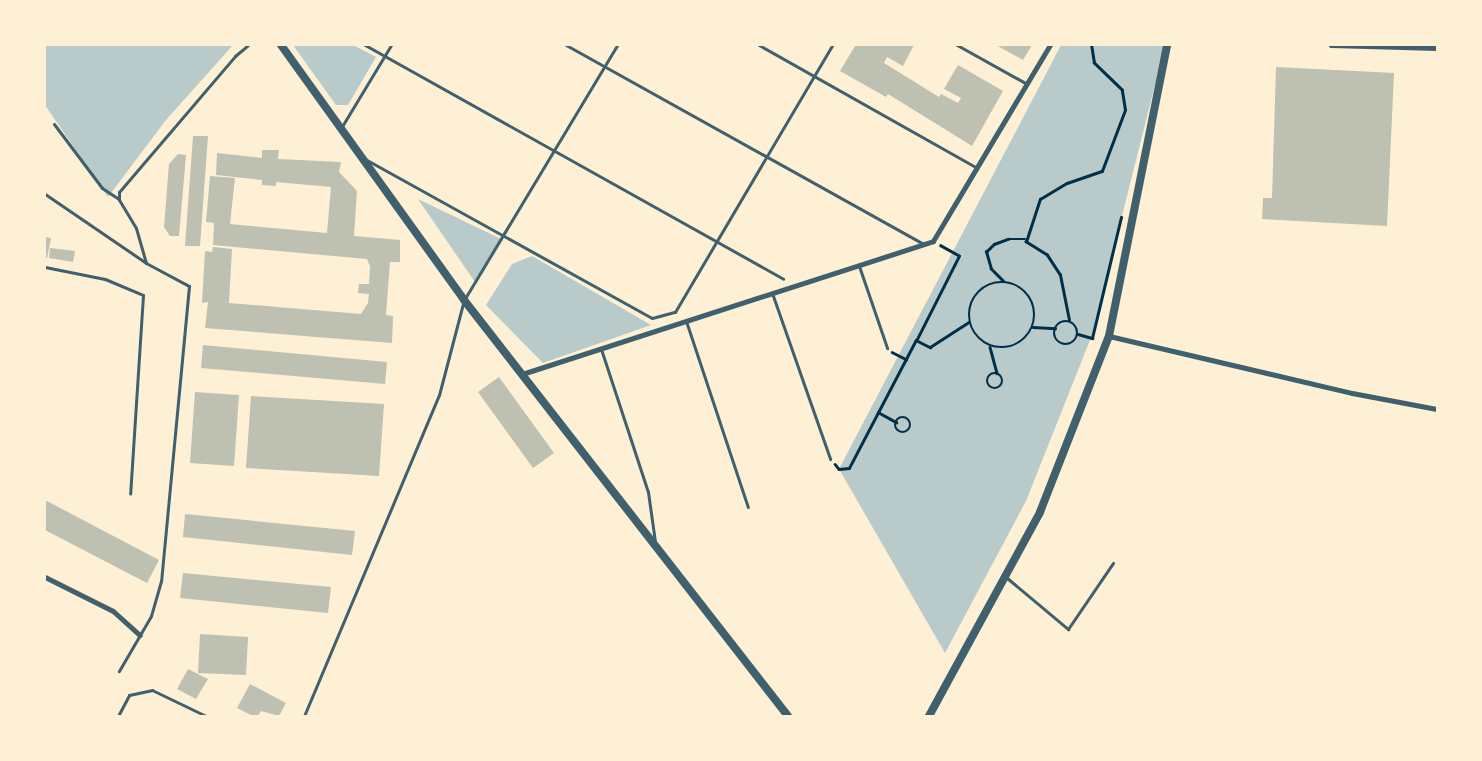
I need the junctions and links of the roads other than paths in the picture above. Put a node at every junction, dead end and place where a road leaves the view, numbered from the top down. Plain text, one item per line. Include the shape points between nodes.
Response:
1 (248, 45) edge
2 (281, 45) edge
3 (366, 45) edge
4 (391, 45) edge
5 (566, 45) edge
6 (617, 45) edge
7 (759, 45) edge
8 (832, 45) edge
9 (957, 45) edge
10 (1050, 45) edge
11 (1167, 45) edge
12 (1331, 45) edge
13 (1435, 47) edge
14 (385, 56) junction
15 (604, 66) junction
16 (813, 75) junction
17 (1027, 84) junction
18 (54, 124) dead end
19 (340, 130) junction
20 (554, 151) junction
21 (360, 156) junction
22 (766, 156) junction
23 (977, 168) junction
24 (45, 194) edge
25 (119, 200) junction
26 (503, 235) junction
27 (716, 242) junction
28 (924, 244) junction
29 (146, 263) junction
30 (858, 265) junction
31 (45, 267) edge
32 (783, 279) dead end
33 (772, 293) junction
34 (464, 300) junction
35 (685, 320) junction
36 (1109, 336) junction
37 (600, 348) junction
38 (887, 348) road end
39 (522, 374) junction
40 (1437, 409) edge
41 (830, 459) road end
42 (130, 494) dead end
43 (748, 507) dead end
44 (656, 547) junction
45 (1114, 563) dead end
46 (45, 577) edge
47 (1007, 578) junction
48 (140, 635) junction
49 (119, 672) dead end
50 (118, 716) edge
51 (206, 716) edge
52 (304, 716) edge
53 (788, 716) edge
54 (929, 716) edge

1 - 25 lane via 136,169 119,192
2 - 19 street
3 - 14 lane
4 - 14 lane
5 - 15 lane
6 - 15 lane
7 - 16 lane
8 - 16 lane
9 - 17 lane
10 - 17 street
11 - 36 street
12 - 13 street
14 - 19 lane
14 - 20 lane
15 - 20 lane
15 - 22 lane
16 - 22 lane
16 - 23 lane
17 - 23 street
18 - 25 lane via 102,188
19 - 21 street
20 - 26 lane
20 - 27 lane
21 - 26 lane
21 - 34 street
22 - 27 lane
22 - 28 lane
23 - 28 street via 933,241
24 - 29 lane
25 - 29 lane via 136,228
26 - 27 lane via 652,318 675,312
26 - 34 lane
27 - 32 lane
28 - 30 street
29 - 48 lane via 189,286 161,581 152,616
30 - 33 street
30 - 38 lane
31 - 42 lane via 105,279 143,295
33 - 35 street
33 - 41 lane
34 - 39 street
34 - 52 lane via 439,395
35 - 37 street
35 - 43 lane
36 - 40 street via 1352,393
36 - 47 street via 1040,512
37 - 39 street
37 - 44 lane via 648,492
39 - 44 street
44 - 53 street
45 - 47 lane via 1068,629
46 - 48 street via 113,611
47 - 54 street
48 - 49 lane
50 - 51 lane via 129,695 152,690

